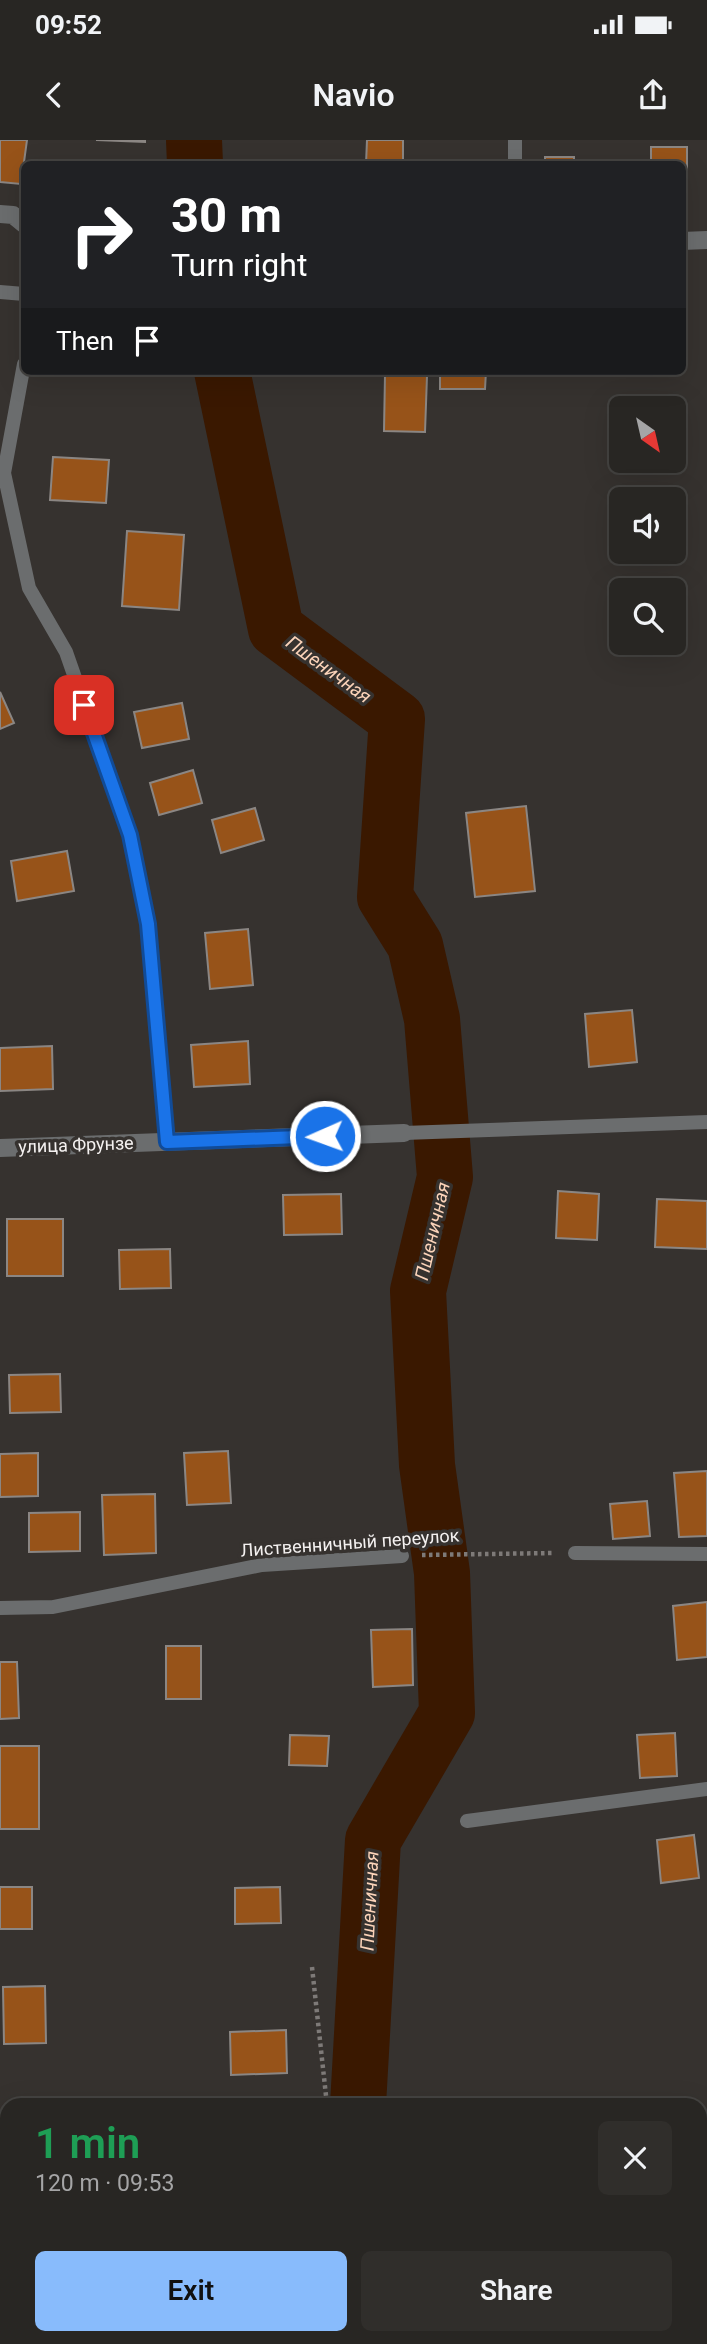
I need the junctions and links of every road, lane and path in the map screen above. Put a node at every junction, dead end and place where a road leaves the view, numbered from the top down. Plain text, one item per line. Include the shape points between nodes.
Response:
1 (515, 140) edge
2 (515, 161) edge
3 (0, 214) edge
4 (21, 222) edge
5 (707, 240) edge
6 (686, 241) edge
7 (0, 292) edge
8 (21, 294) edge
9 (22, 375) edge
10 (707, 1122) edge
11 (404, 1133) joint
12 (167, 1142) junction
13 (0, 1148) edge
14 (575, 1553) joint
15 (707, 1554) edge
16 (402, 1556) joint
17 (0, 1608) edge
18 (707, 1789) edge
19 (467, 1821) dead end
20 (312, 1967) dead end
21 (326, 2098) edge

1 - 2 lane
3 - 4 street
5 - 6 street
7 - 8 lane
9 - 12 lane via 4,473 29,588 66,652 130,835 148,924
10 - 11 lane
11 - 12 street, улица Фрунзе
12 - 13 street, улица Фрунзе
14 - 15 lane
14 - 16 path, Лиственничный переулок
16 - 17 lane, Лиственничный переулок via 262,1565 53,1607
18 - 19 lane
20 - 21 path

